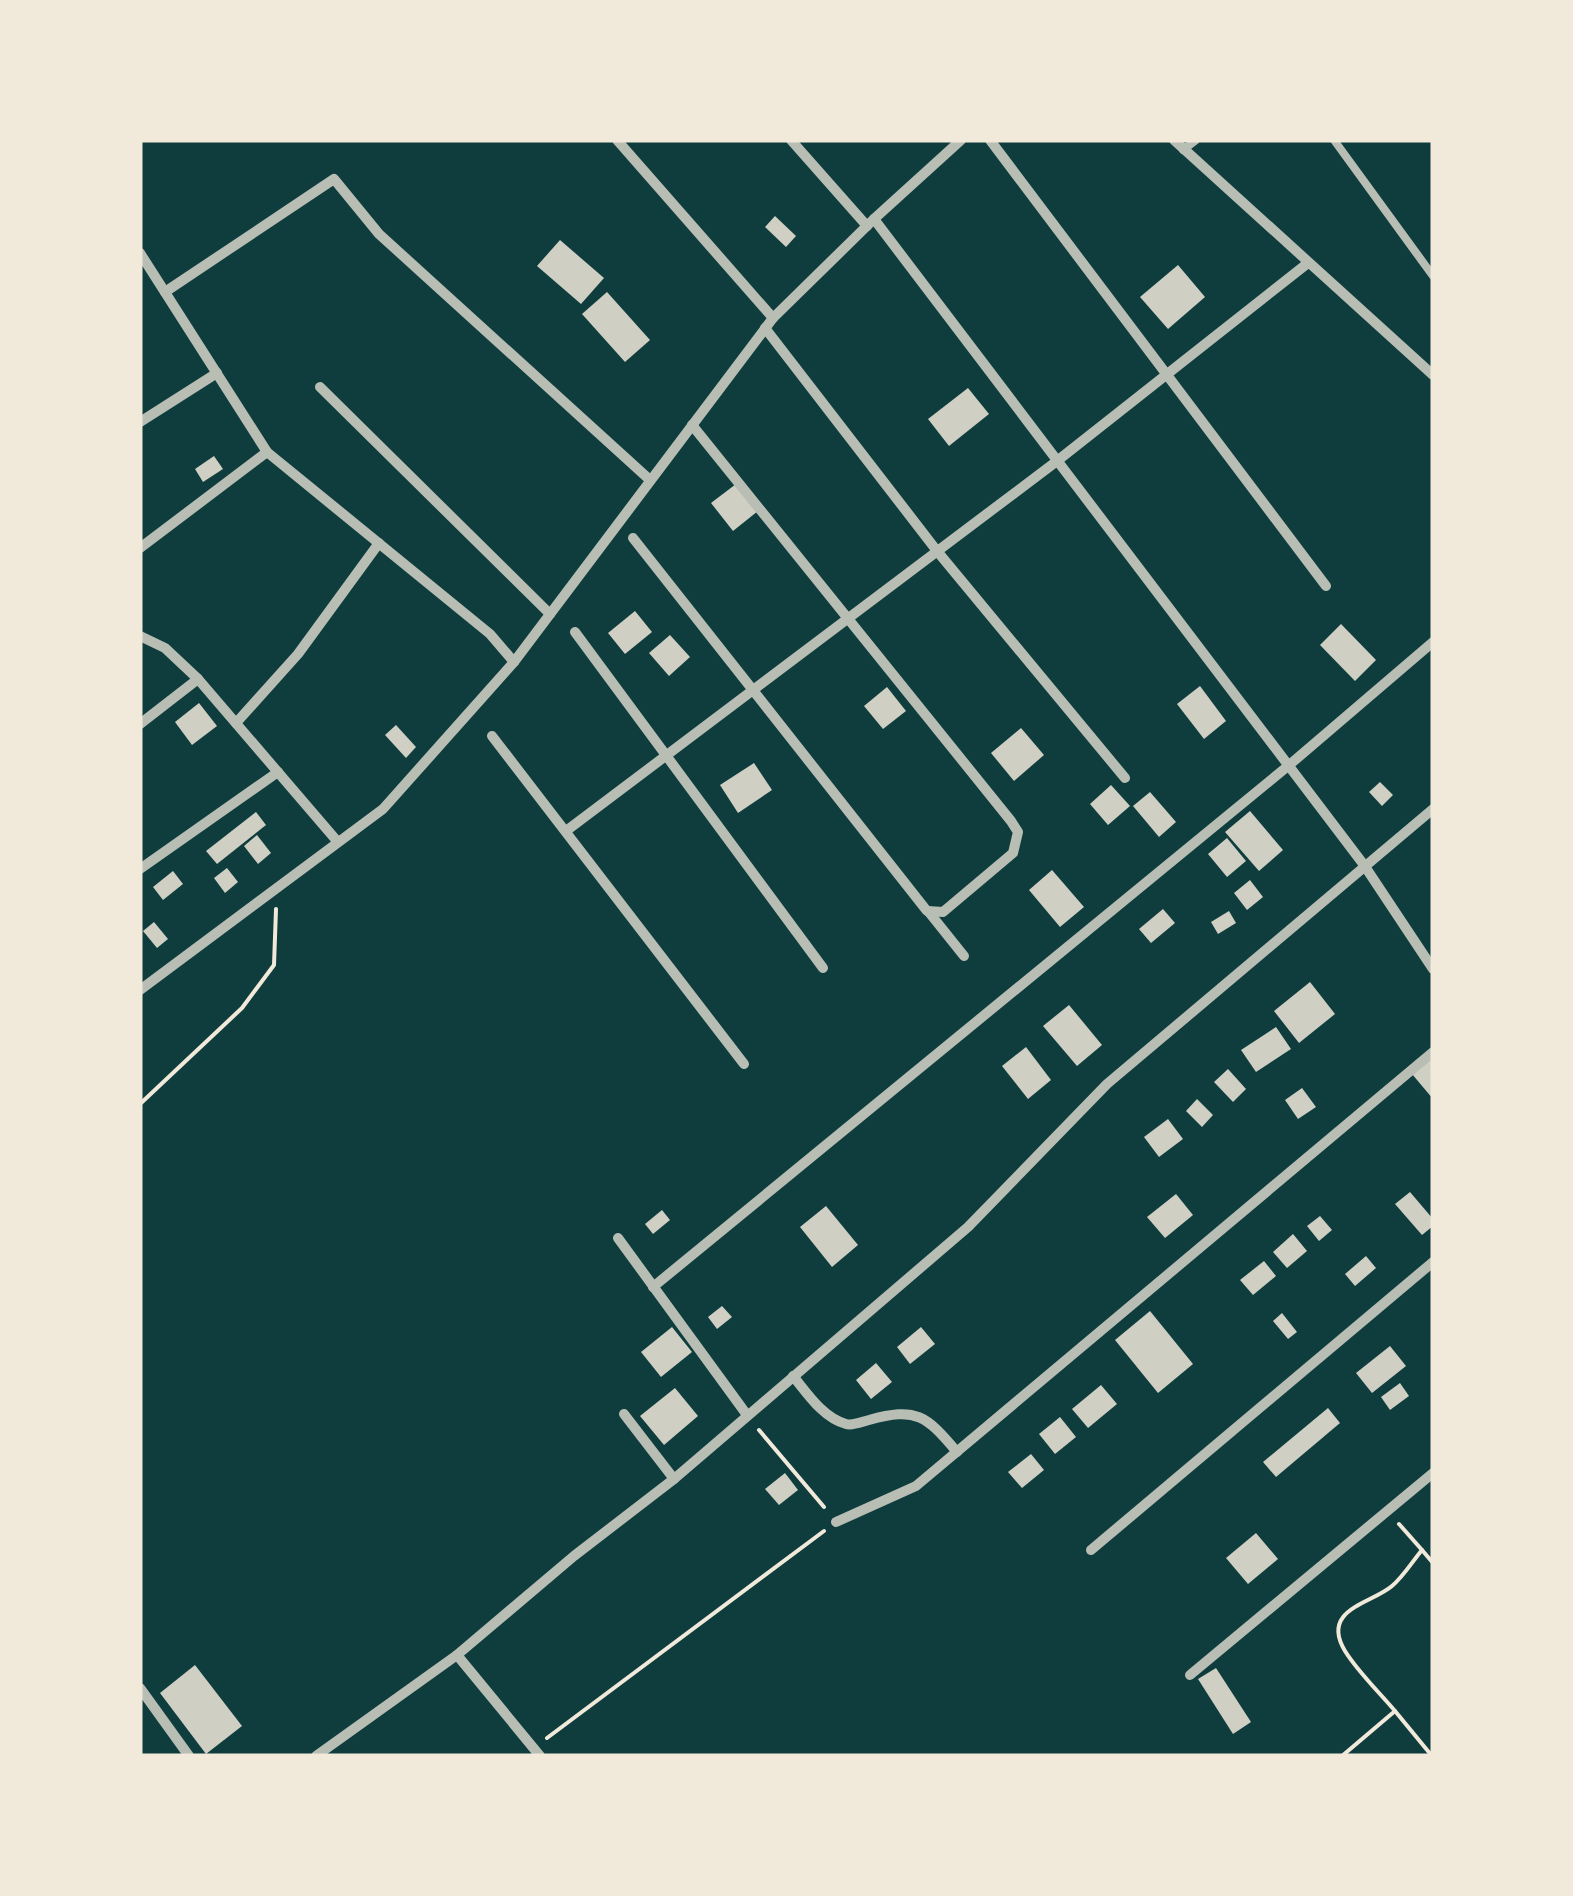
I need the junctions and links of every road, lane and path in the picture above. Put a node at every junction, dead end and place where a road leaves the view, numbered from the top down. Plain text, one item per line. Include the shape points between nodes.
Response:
1 (617, 140) edge
2 (791, 140) edge
3 (961, 140) edge
4 (990, 140) edge
5 (1174, 140) edge
6 (1196, 140) edge
7 (1334, 140) edge
8 (1182, 150) junction
9 (870, 223) junction
10 (140, 252) edge
11 (1308, 263) junction
12 (1433, 276) edge
13 (165, 292) junction
14 (769, 323) junction
15 (1433, 353) edge
16 (1420, 364) junction
17 (217, 374) junction
18 (1166, 375) junction
19 (1433, 375) edge
20 (320, 387) dead end
21 (140, 422) edge
22 (692, 426) junction
23 (267, 452) junction
24 (1057, 460) junction
25 (650, 480) junction
26 (633, 538) dead end
27 (379, 543) junction
28 (140, 548) edge
29 (937, 551) junction
30 (1326, 586) dead end
31 (550, 614) junction
32 (845, 618) junction
33 (574, 632) dead end
34 (140, 636) edge
35 (1433, 642) edge
36 (514, 662) junction
37 (198, 679) junction
38 (752, 691) junction
39 (236, 723) junction
40 (140, 724) edge
41 (492, 736) dead end
42 (664, 757) junction
43 (1288, 766) junction
44 (278, 772) junction
45 (1125, 778) dead end
46 (1433, 809) edge
47 (566, 832) junction
48 (337, 841) junction
49 (1364, 865) junction
50 (140, 870) edge
51 (274, 890) junction
52 (927, 910) junction
53 (964, 956) dead end
54 (823, 968) dead end
55 (1433, 968) edge
56 (140, 990) edge
57 (1433, 1052) edge
58 (744, 1064) dead end
59 (140, 1104) edge
60 (618, 1238) dead end
61 (1433, 1262) edge
62 (653, 1286) junction
63 (793, 1376) junction
64 (624, 1414) dead end
65 (747, 1415) junction
66 (957, 1452) junction
67 (1433, 1472) edge
68 (674, 1479) junction
69 (1388, 1510) junction
70 (836, 1522) junction
71 (1091, 1550) dead end
72 (1422, 1550) junction
73 (1433, 1564) edge
74 (457, 1655) junction
75 (1190, 1675) dead end
76 (140, 1688) edge
77 (1394, 1711) junction
78 (537, 1752) edge
79 (189, 1756) edge
80 (316, 1756) edge
81 (1342, 1756) edge
82 (1432, 1756) edge

1 - 14 street
2 - 9 street
3 - 9 street
4 - 18 street
5 - 8 street
6 - 8 lane
7 - 12 lane
8 - 11 street
9 - 14 street
9 - 24 street
10 - 13 street
11 - 16 street
11 - 18 street
13 - 17 street
13 - 25 street via 334,179 379,234
14 - 22 street
14 - 29 street
15 - 16 street
16 - 19 street
17 - 21 street
17 - 23 street
18 - 24 street
18 - 30 street
20 - 31 street
22 - 25 street
22 - 32 street
23 - 27 street
23 - 28 street
24 - 29 street
24 - 43 street
25 - 31 street
26 - 38 street
27 - 36 street via 490,634
27 - 39 street via 298,654
29 - 32 street
29 - 45 street
31 - 36 street
32 - 38 street
32 - 52 street via 1018,832 1013,852 943,912
33 - 42 street
34 - 37 street via 165,648
35 - 43 street
36 - 48 street via 383,809
37 - 39 street
37 - 40 street
38 - 42 street
38 - 52 street
39 - 44 street
41 - 47 street
42 - 47 street
42 - 54 street
43 - 49 street
43 - 62 street
44 - 48 street
44 - 50 street
46 - 49 street
47 - 58 street
48 - 51 street
49 - 55 street
49 - 63 street via 1107,1084 968,1227
51 - 56 street
51 - 59 path via 274,965 242,1008
52 - 53 street
57 - 66 street
60 - 62 street
61 - 71 street
62 - 65 street
63 - 65 street
63 - 66 street via 831,1417 849,1426 906,1412 932,1425
64 - 68 street
65 - 68 street
65 - 70 path
66 - 70 street via 916,1486
67 - 69 street
68 - 74 street
69 - 72 path
69 - 75 street
70 - 78 path
72 - 73 path
72 - 77 path via 1391,1587 1352,1606 1338,1634
74 - 78 street
74 - 80 street
76 - 79 street
77 - 81 path
77 - 82 path

